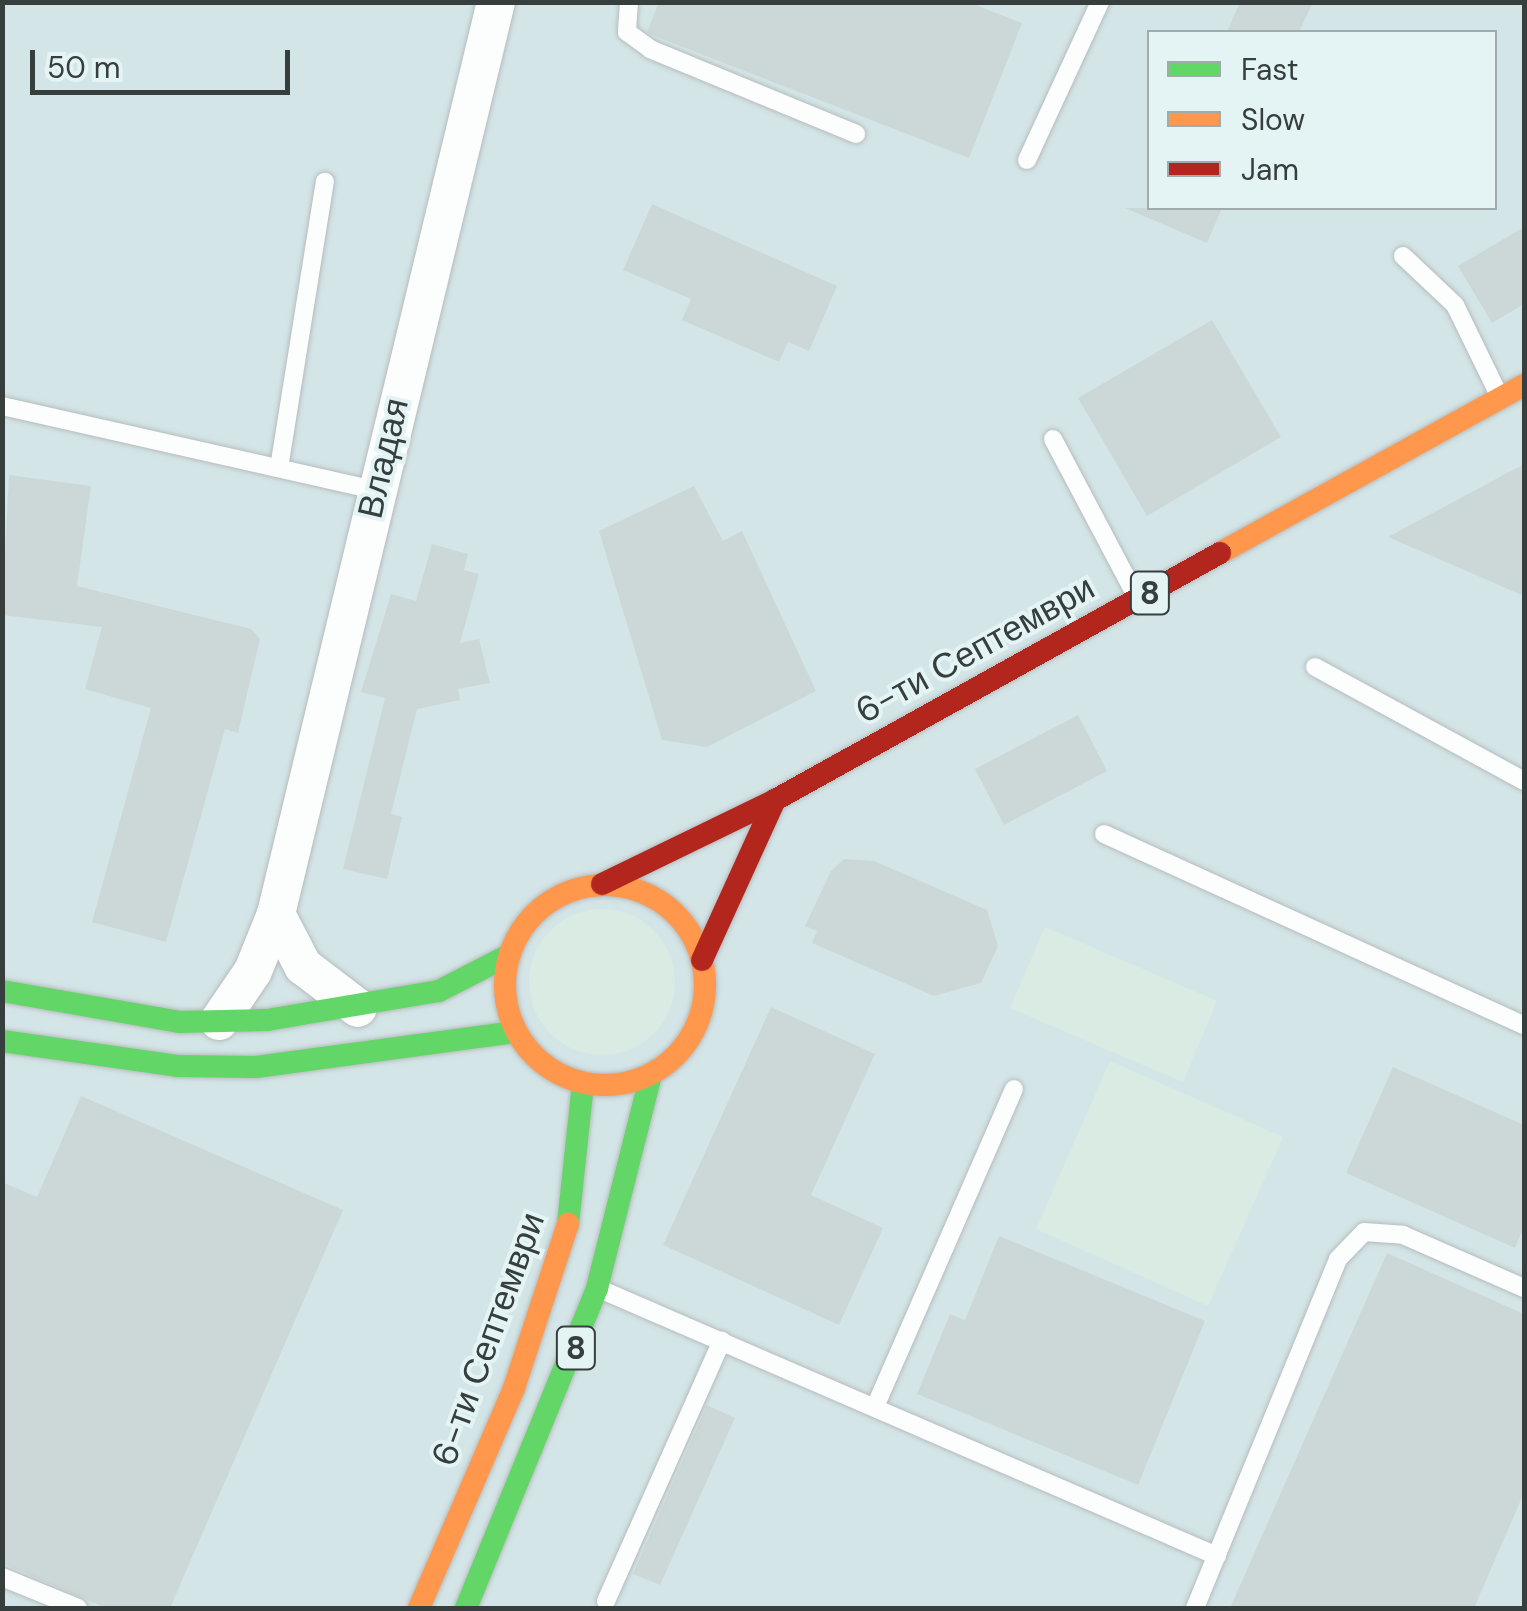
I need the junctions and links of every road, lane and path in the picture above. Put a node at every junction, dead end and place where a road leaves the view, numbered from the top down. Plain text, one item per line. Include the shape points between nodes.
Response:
1 (496, 2) edge
2 (629, 2) edge
3 (1094, 4) edge
4 (856, 134) dead end
5 (1026, 160) dead end
6 (325, 182) dead end
7 (1403, 256) dead end
8 (1524, 385) edge
9 (1500, 398) junction
10 (2, 406) edge
11 (1053, 439) dead end
12 (280, 468) junction
13 (375, 490) junction
14 (1138, 599) junction
15 (1315, 667) dead end
16 (1524, 782) edge
17 (775, 800) junction
18 (1104, 834) dead end
19 (602, 884) junction
20 (276, 914) junction
21 (508, 955) junction
22 (702, 960) junction
23 (2, 991) edge
24 (358, 1008) junction
25 (219, 1021) junction
26 (1524, 1025) edge
27 (515, 1032) junction
28 (2, 1041) edge
29 (651, 1075) junction
30 (582, 1084) junction
31 (1014, 1089) dead end
32 (597, 1288) junction
33 (1524, 1288) edge
34 (722, 1340) junction
35 (874, 1407) junction
36 (1217, 1556) junction
37 (2, 1577) edge
38 (606, 1601) dead end
39 (78, 1608) edge
40 (419, 1608) edge
41 (466, 1608) edge
42 (1195, 1608) edge

1 - 13 street, Владая
2 - 4 lane via 627,32 650,49
3 - 5 lane
6 - 12 lane
7 - 9 lane via 1455,305
8 - 9 main road, 6-ти Септември / 8
9 - 14 main road, 6-ти Септември / 8
10 - 12 lane
11 - 14 lane
12 - 13 lane
13 - 20 street, Владая
14 - 17 main road, 6-ти Септември / 8
15 - 16 lane
17 - 19 main road, 6-ти Септември / 8
17 - 22 main road
18 - 26 lane
19 - 21 main road, 8 via 544,905
19 - 22 main road via 666,905
20 - 24 street via 303,966
20 - 25 street, Владая via 253,971
21 - 24 main road via 439,991
21 - 27 main road via 504,994
22 - 29 main road via 696,1026 685,1046
23 - 25 main road via 92,1010
24 - 25 main road
27 - 28 main road via 256,1067 177,1066
27 - 30 main road via 544,1066
29 - 30 main road via 629,1083
29 - 32 main road, 8
30 - 40 main road, 6-ти Септември / 8 via 576,1196 556,1273
31 - 35 lane
32 - 34 lane
32 - 41 main road, 8
33 - 36 lane via 1403,1235 1364,1232 1338,1259
34 - 35 lane
34 - 38 lane
35 - 36 lane
36 - 42 lane
37 - 39 lane

